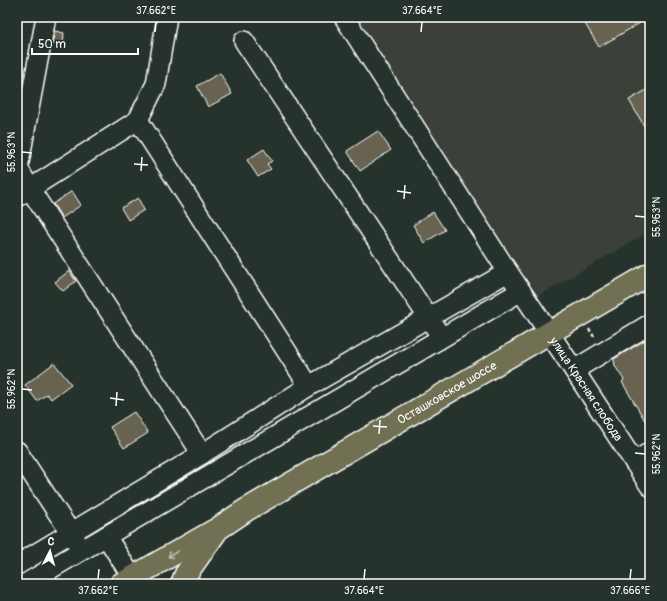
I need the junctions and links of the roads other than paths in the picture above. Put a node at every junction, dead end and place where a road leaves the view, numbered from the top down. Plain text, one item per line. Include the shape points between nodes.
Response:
1 (46, 17) edge
2 (167, 17) edge
3 (344, 17) edge
4 (244, 41) dead end
5 (138, 120) junction
6 (23, 193) edge
7 (508, 272) junction
8 (650, 274) edge
9 (520, 291) junction
10 (430, 318) junction
11 (650, 324) edge
12 (549, 333) junction
13 (441, 338) junction
14 (574, 370) junction
15 (309, 386) junction
16 (17, 451) edge
17 (650, 452) edge
18 (202, 454) junction
19 (634, 462) junction
20 (650, 486) edge
21 (219, 528) junction
22 (71, 533) junction
23 (106, 536) junction
24 (82, 550) junction
25 (17, 565) edge
26 (127, 581) edge
27 (25, 584) edge
28 (182, 584) edge

1 - 6 street via 18,168
2 - 5 street via 156,84
3 - 7 street, улица Красная слобода
4 - 10 street
5 - 6 street
5 - 15 street
6 - 18 street
7 - 9 street, улица Красная слобода
7 - 10 street
8 - 12 main road, Осташковское шоссе
9 - 12 street, улица Красная слобода
9 - 13 street
10 - 13 street
10 - 15 street
11 - 14 street
12 - 14 street, улица Красная слобода
12 - 21 main road, Осташковское шоссе
13 - 23 street
14 - 19 street, улица Красная слобода
15 - 18 street
16 - 22 street
17 - 19 street
18 - 22 street
19 - 20 street, улица Красная слобода
21 -> 26 main road, Осташковское шоссе
21 - 28 main road via 186,574
22 - 24 street
22 - 25 street
23 - 24 street
23 - 26 street
24 - 27 street

